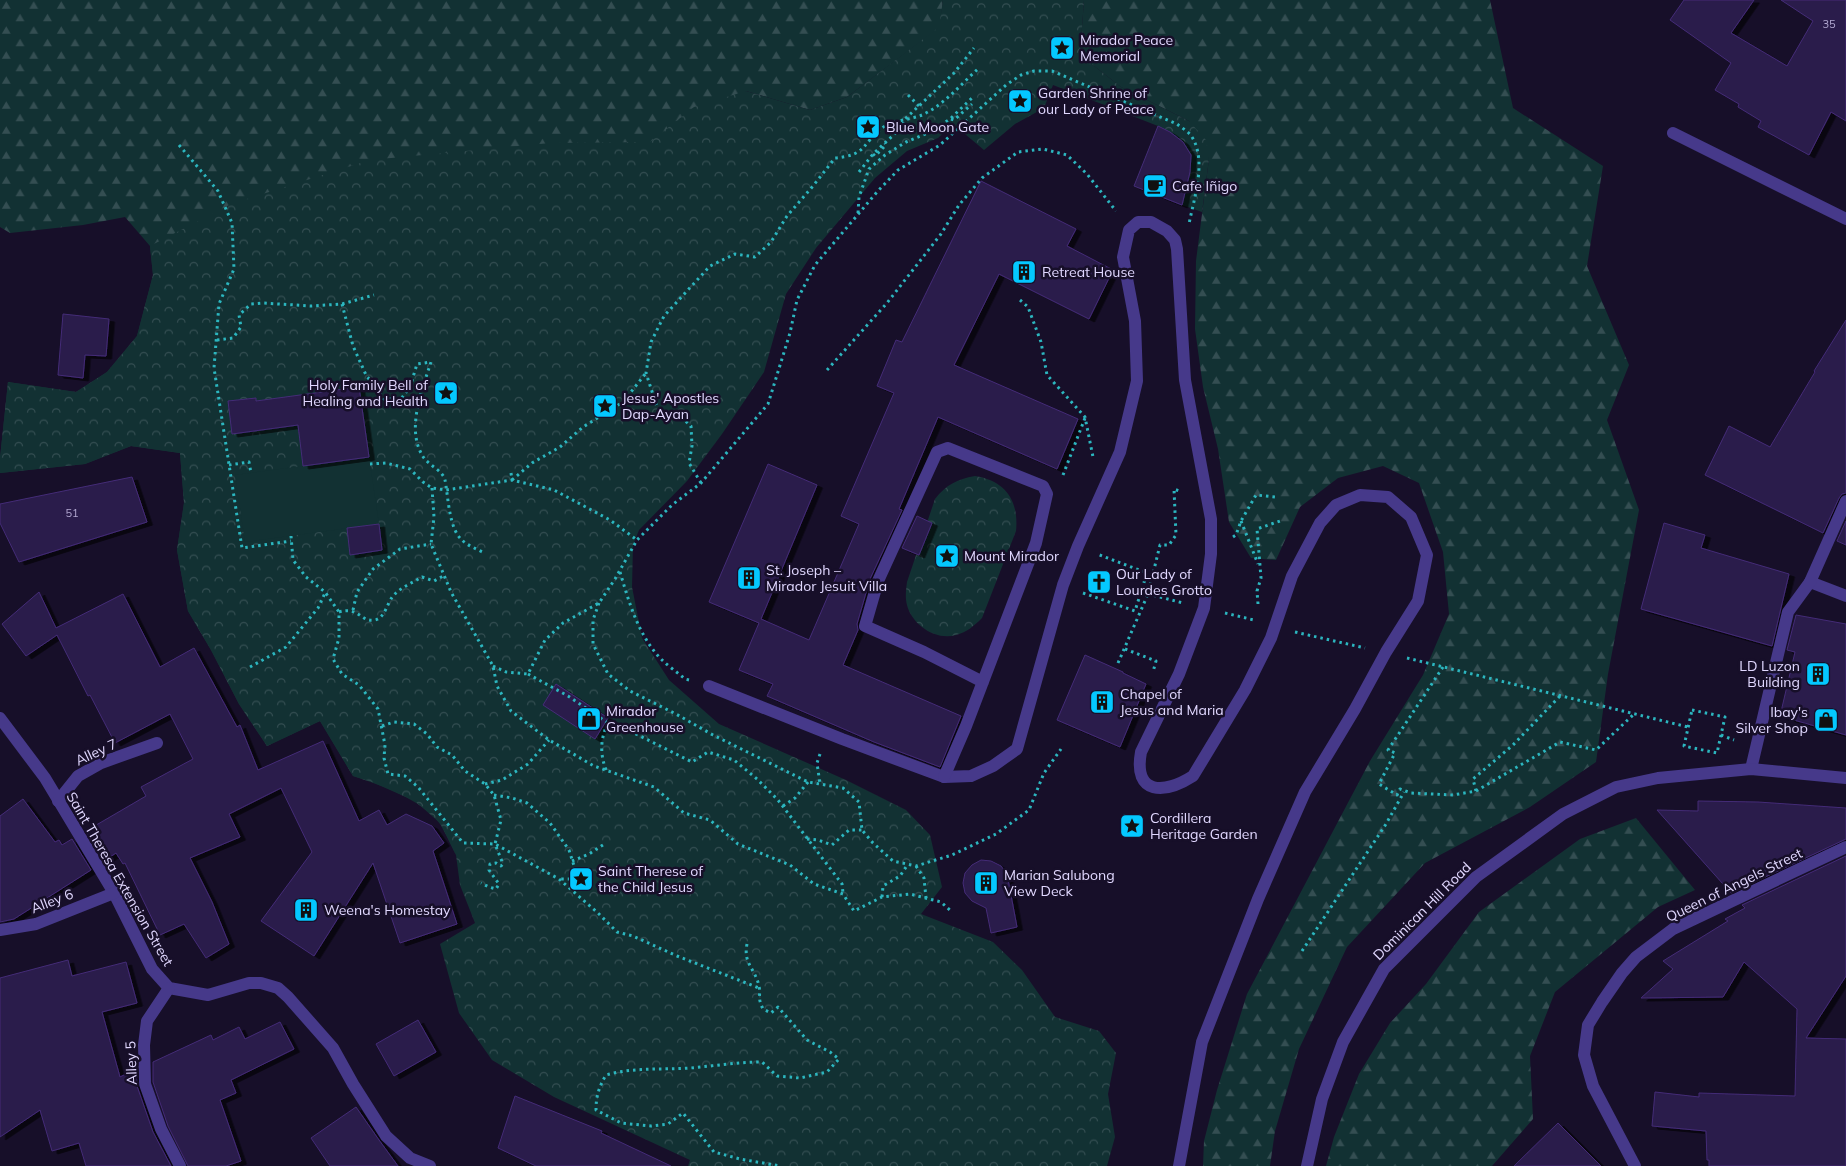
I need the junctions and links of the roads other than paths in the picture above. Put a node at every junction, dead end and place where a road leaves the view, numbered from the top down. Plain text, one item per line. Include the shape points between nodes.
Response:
1 (1673, 133) dead end
2 (1846, 219) edge
3 (1846, 501) edge
4 (1810, 582) junction
5 (1846, 596) edge
6 (983, 682) junction
7 (709, 686) road end
8 (0, 718) edge
9 (157, 743) dead end
10 (1751, 769) junction
11 (944, 777) junction
12 (1846, 778) edge
13 (58, 801) junction
14 (1846, 847) edge
15 (114, 893) junction
16 (0, 930) edge
17 (169, 988) junction
18 (180, 1166) edge
19 (430, 1166) edge
20 (1179, 1166) edge
21 (1307, 1166) edge
22 (1635, 1166) edge

1 - 2 street
3 - 4 street
4 - 5 street
4 - 10 street via 1788,612
6 - 6 street via 1036,543 1046,494 1043,486 948,448 937,452 878,581 865,626
6 - 11 street
7 - 11 street
8 - 13 street, Saint Theresa Extension Street via 45,778
9 - 13 street, Alley 7 via 101,763 78,776
10 - 12 street, Dominican Hill Road
10 - 21 street, Dominican Hill Road via 1658,778 1616,787 1563,814 1476,877 1384,969 1342,1042 1322,1099
11 - 20 street via 971,776 994,766 1018,749 1064,585 1120,452 1137,381 1134,321 1124,257 1129,230 1138,222 1151,222 1175,240 1179,260 1185,380 1211,519 1211,554 1204,608 1179,674 1141,752 1138,766 1141,779 1150,787 1160,789 1181,784 1193,776 1245,690 1272,638 1292,576 1320,523 1336,505 1360,495 1388,497 1411,517 1427,555 1418,601 1305,792 1258,899 1202,1042
13 - 15 street, Saint Theresa Extension Street
14 - 22 street, Queen of Angels Street via 1674,929 1636,957 1602,1002 1588,1025 1584,1055 1593,1086
15 - 16 street, Alley 6 via 36,924
15 - 17 street, Saint Theresa Extension Street via 152,970
17 - 18 street, Alley 5 via 147,1021 145,1084 161,1129
17 - 19 street, Saint Theresa Extension Street via 208,995 249,983 278,988 333,1048 386,1136 410,1158

